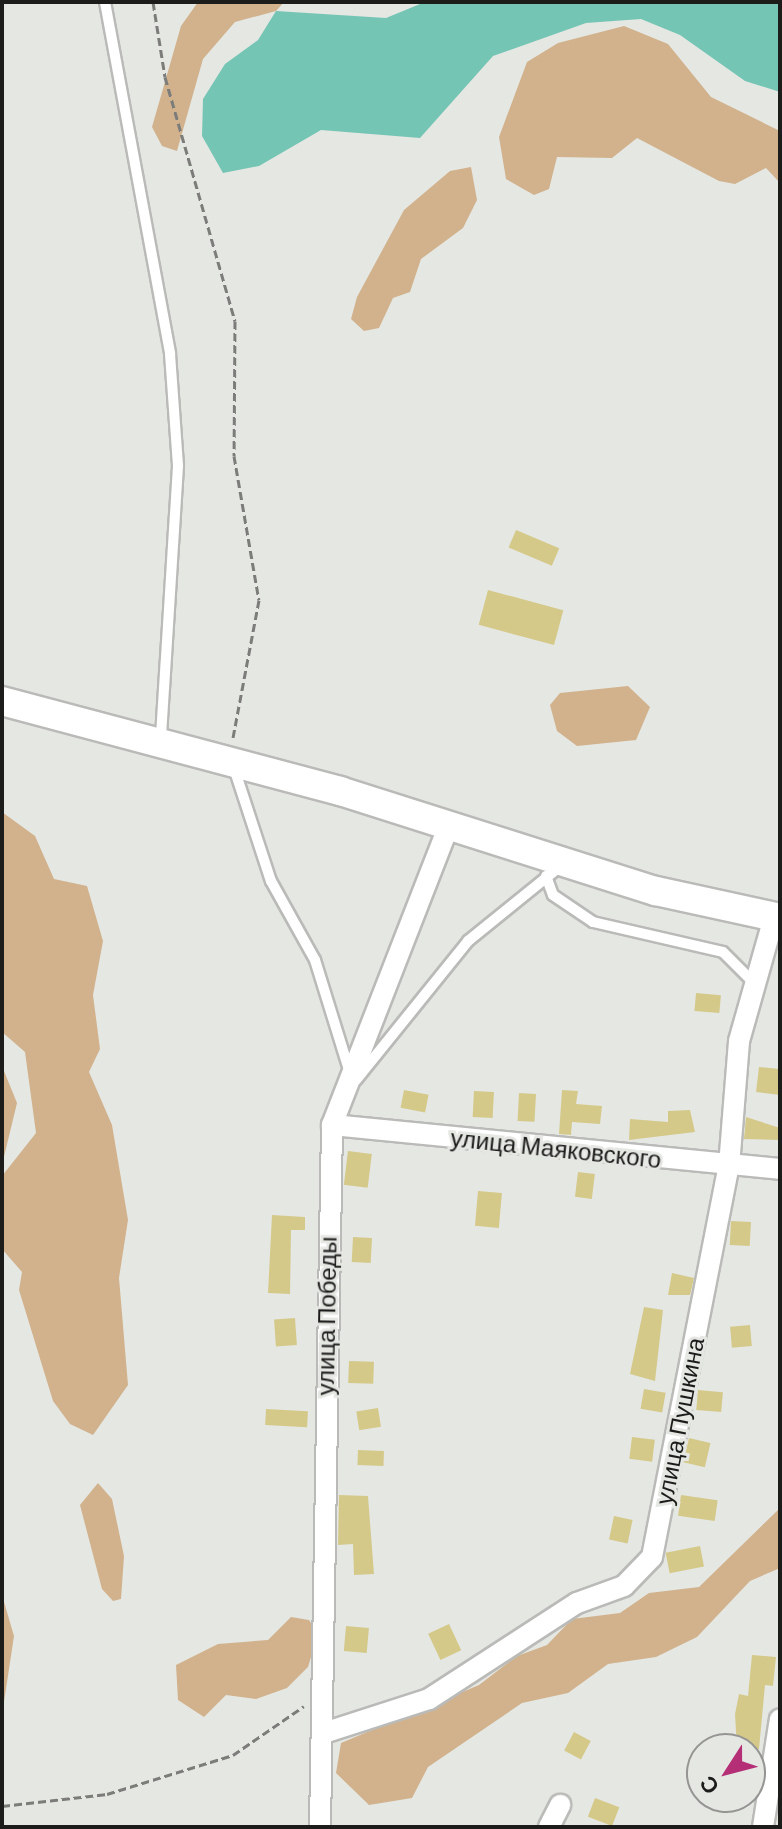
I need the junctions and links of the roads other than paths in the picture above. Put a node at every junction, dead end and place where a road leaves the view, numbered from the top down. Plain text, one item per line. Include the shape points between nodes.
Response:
1 (105, 2) edge
2 (2, 701) edge
3 (161, 740) junction
4 (232, 761) junction
5 (448, 827) junction
6 (555, 870) junction
7 (777, 917) edge
8 (751, 980) junction
9 (353, 1084) junction
10 (332, 1125) junction
11 (729, 1166) junction
12 (780, 1169) edge
13 (780, 1719) edge
14 (327, 1732) junction
15 (560, 1805) dead end
16 (320, 1827) edge
17 (549, 1827) edge
18 (763, 1827) edge

1 - 3 lane via 170,354 178,466
2 - 3 street
3 - 4 street
4 - 5 street
4 - 9 lane via 271,881 315,960
5 - 6 street
5 - 9 street, улица Победы
6 - 7 street
6 - 8 lane via 553,895 593,922 723,952
6 - 9 lane via 443,968
7 - 8 street, улица Пушкина
8 - 11 street, улица Пушкина
9 - 10 street, улица Победы
10 - 11 street, улица Маяковского
10 - 14 street, улица Победы
11 - 12 street, улица Маяковского
11 - 14 street, улица Пушкина via 652,1557 640,1576 577,1603 429,1699
13 - 18 street
14 - 16 street, улица Победы
15 - 17 street

